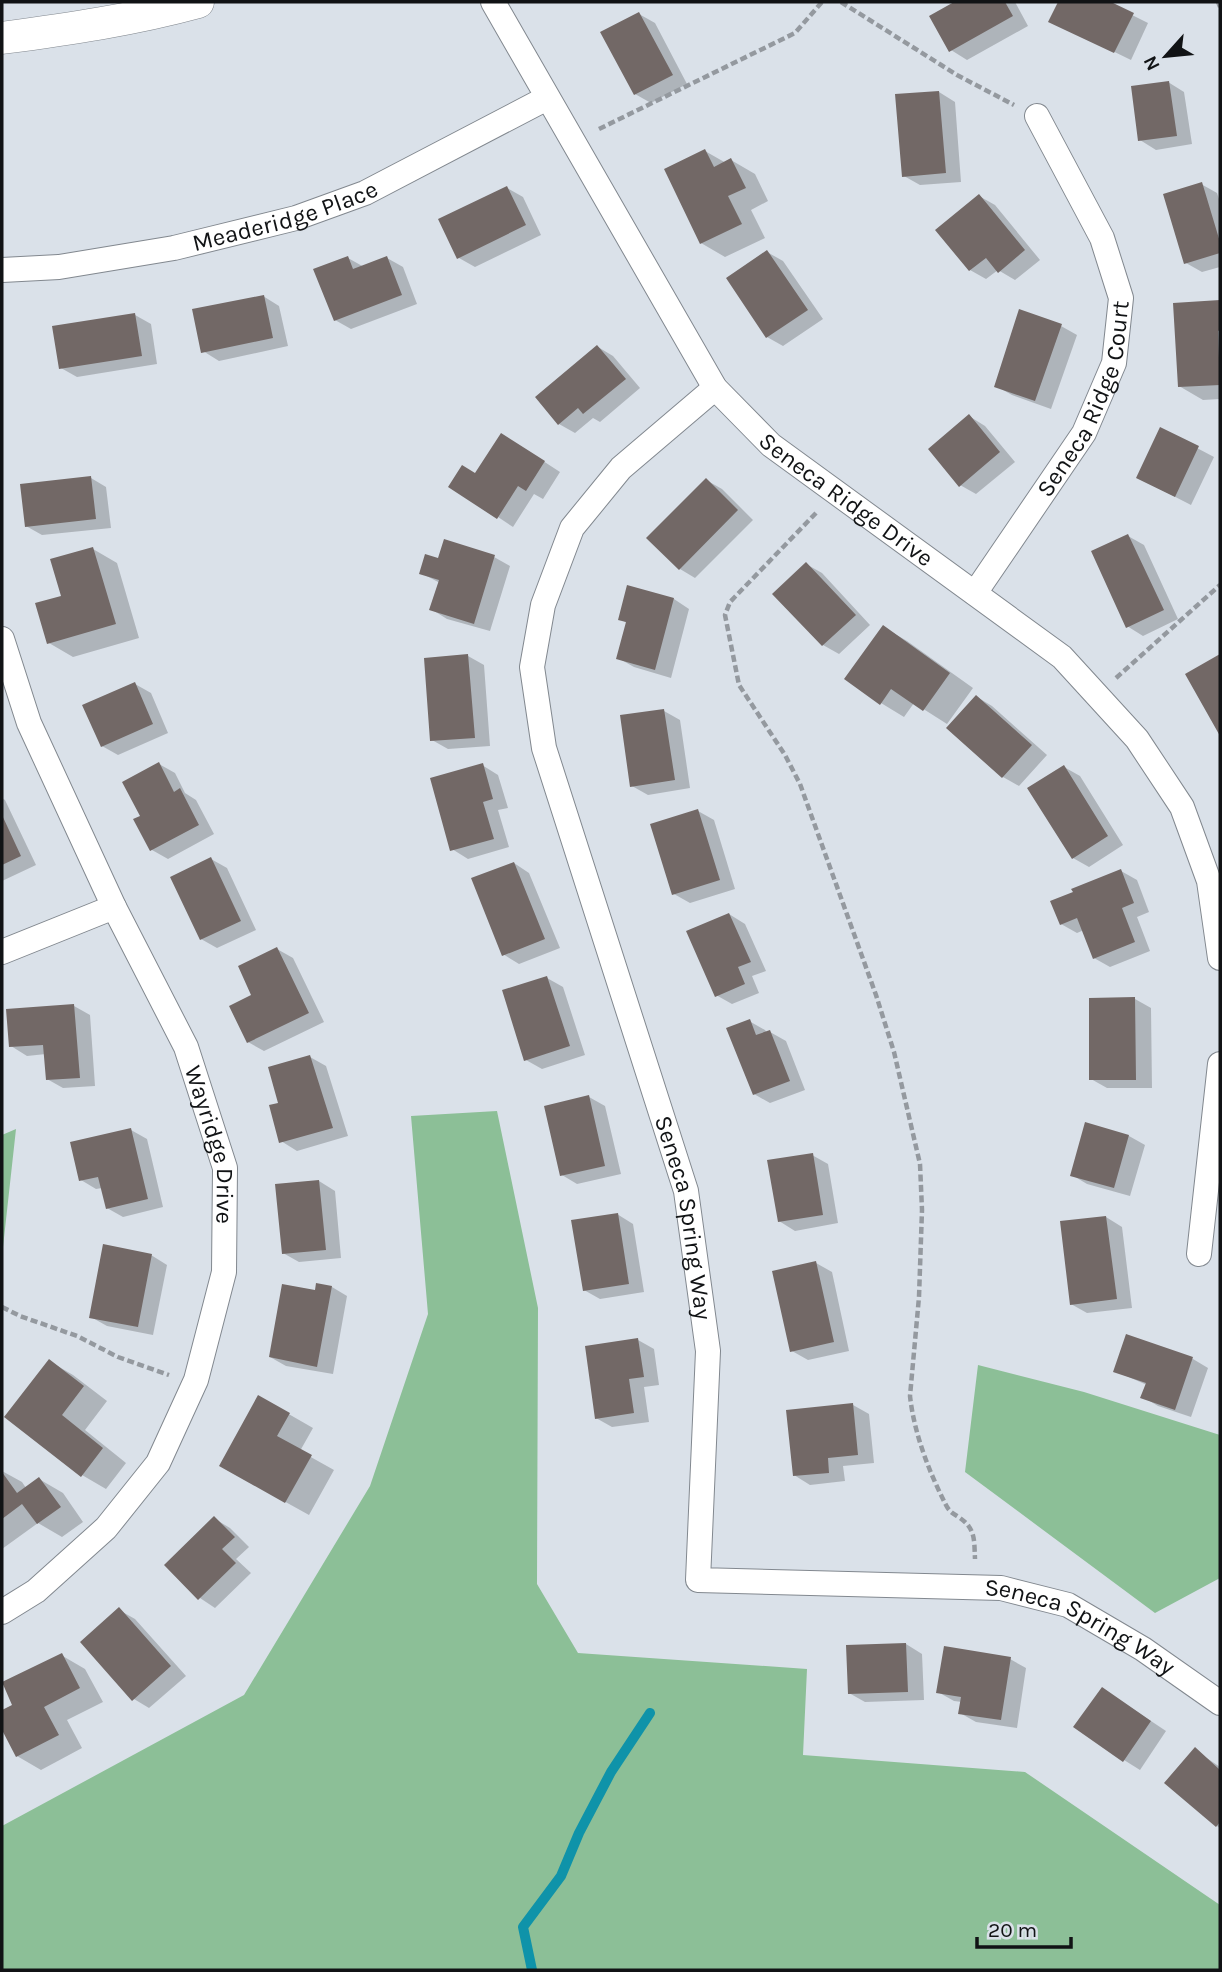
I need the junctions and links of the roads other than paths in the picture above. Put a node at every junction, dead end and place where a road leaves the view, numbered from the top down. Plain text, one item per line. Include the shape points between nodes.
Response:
1 (198, 2) edge
2 (493, 2) edge
3 (145, 9) edge
4 (2, 38) edge
5 (547, 98) junction
6 (1037, 116) road end
7 (2, 270) edge
8 (715, 388) junction
9 (975, 593) junction
10 (2, 639) edge
11 (114, 907) junction
12 (2, 952) edge
13 (1220, 958) edge
14 (1220, 1064) edge
15 (1199, 1254) dead end
16 (2, 1612) edge
17 (1220, 1703) edge

1 - 3 street
2 - 5 street, Seneca Ridge Drive
3 - 4 street via 85,27
5 - 7 street, Meaderidge Place via 365,193 296,218 174,248 58,267
5 - 8 street, Seneca Ridge Drive
6 - 9 street, Seneca Ridge Court via 1102,238 1121,298 1114,363 1084,433
8 - 9 street, Seneca Ridge Drive via 771,445
8 - 17 street, Seneca Spring Way via 621,468 572,528 543,604 532,667 544,748 686,1191 708,1351 698,1580 1001,1588 1068,1605 1143,1649
9 - 13 street, Seneca Ridge Drive via 1062,657 1137,739 1182,807 1209,881
10 - 11 street, Wayridge Drive via 29,723
11 - 12 street
11 - 16 street, Wayridge Drive via 186,1047 225,1168 223,1272 192,1388 158,1463 106,1528 36,1591
14 - 15 street

